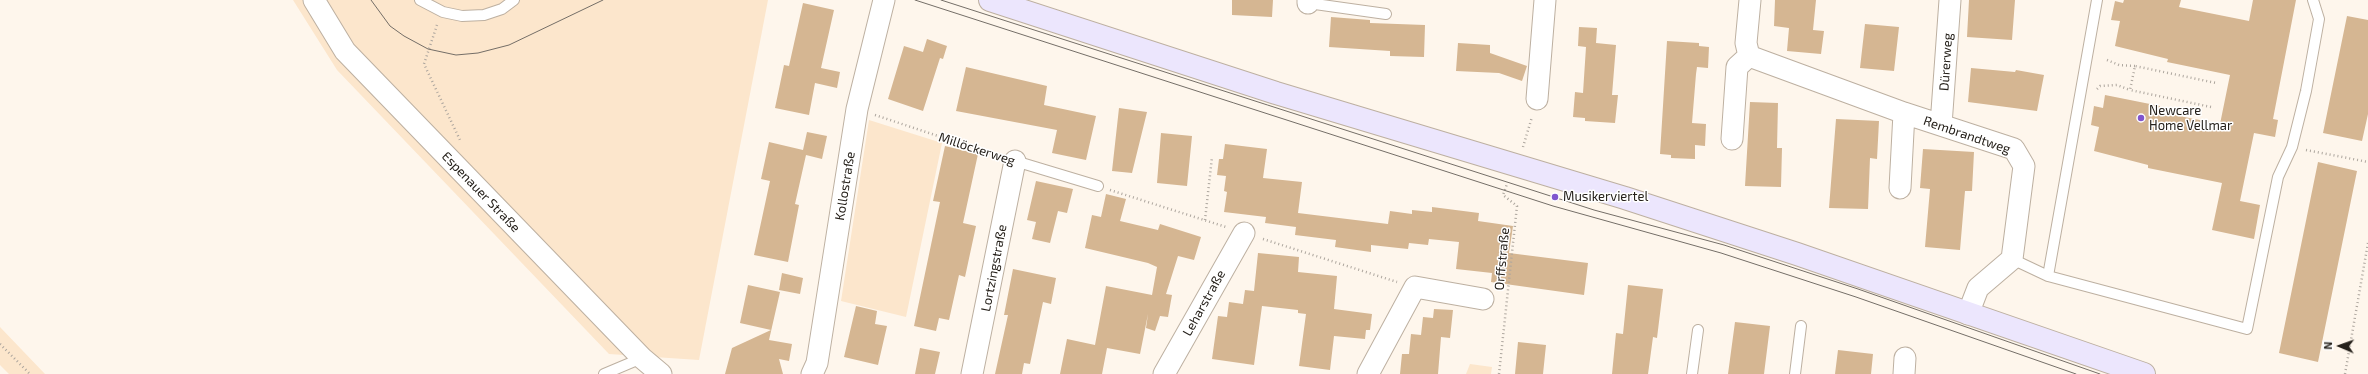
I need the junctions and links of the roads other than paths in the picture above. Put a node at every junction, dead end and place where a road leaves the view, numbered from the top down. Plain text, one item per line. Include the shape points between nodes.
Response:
1 (314, 0) edge
2 (420, 0) edge
3 (514, 0) edge
4 (884, 0) edge
5 (990, 0) edge
6 (1545, 0) edge
7 (1750, 0) edge
8 (1950, 0) edge
9 (2097, 0) edge
10 (2313, 0) edge
11 (1308, 2) edge
12 (1386, 14) dead end
13 (1749, 56) junction
14 (1536, 99) road end
15 (1904, 113) junction
16 (1941, 125) junction
17 (1732, 139) dead end
18 (1015, 161) joint
19 (1098, 186) dead end
20 (1900, 188) dead end
21 (1244, 232) dead end
22 (2012, 259) junction
23 (2048, 276) junction
24 (1483, 300) dead end
25 (1968, 314) junction
26 (1801, 326) dead end
27 (1698, 330) dead end
28 (642, 358) junction
29 (604, 374) edge
30 (661, 374) edge
31 (812, 374) edge
32 (972, 374) edge
33 (1164, 374) edge
34 (1368, 374) edge
35 (1692, 374) edge
36 (1795, 374) edge
37 (2144, 374) edge

1 - 28 street, Espenauer Straße via 345,51
2 - 3 lane via 443,12 462,16 484,15 502,9
4 - 31 street, Kollostraße via 857,109 817,364
5 - 25 main road via 1276,93 1515,159
6 - 14 street
7 - 13 street via 1746,43
8 - 16 street, Dürerweg
9 - 23 lane
10 - 23 lane via 2319,19 2306,91 2292,147 2278,177 2247,329
11 - 12 lane
13 - 15 street, Rembrandtweg
13 - 17 street via 1737,67
15 - 16 street, Rembrandtweg
15 - 20 street, Rembrandtweg
16 - 22 street, Rembrandtweg via 2014,149 2024,166
18 - 19 lane, Millöckerweg
18 - 32 street, Lortzingstraße
21 - 33 street, Leharstraße
22 - 23 lane
22 - 25 street via 1978,288
24 - 34 street via 1415,287
25 - 37 main road
26 - 36 lane
27 - 35 lane
28 - 29 lane
28 - 30 street, Espenauer Straße

